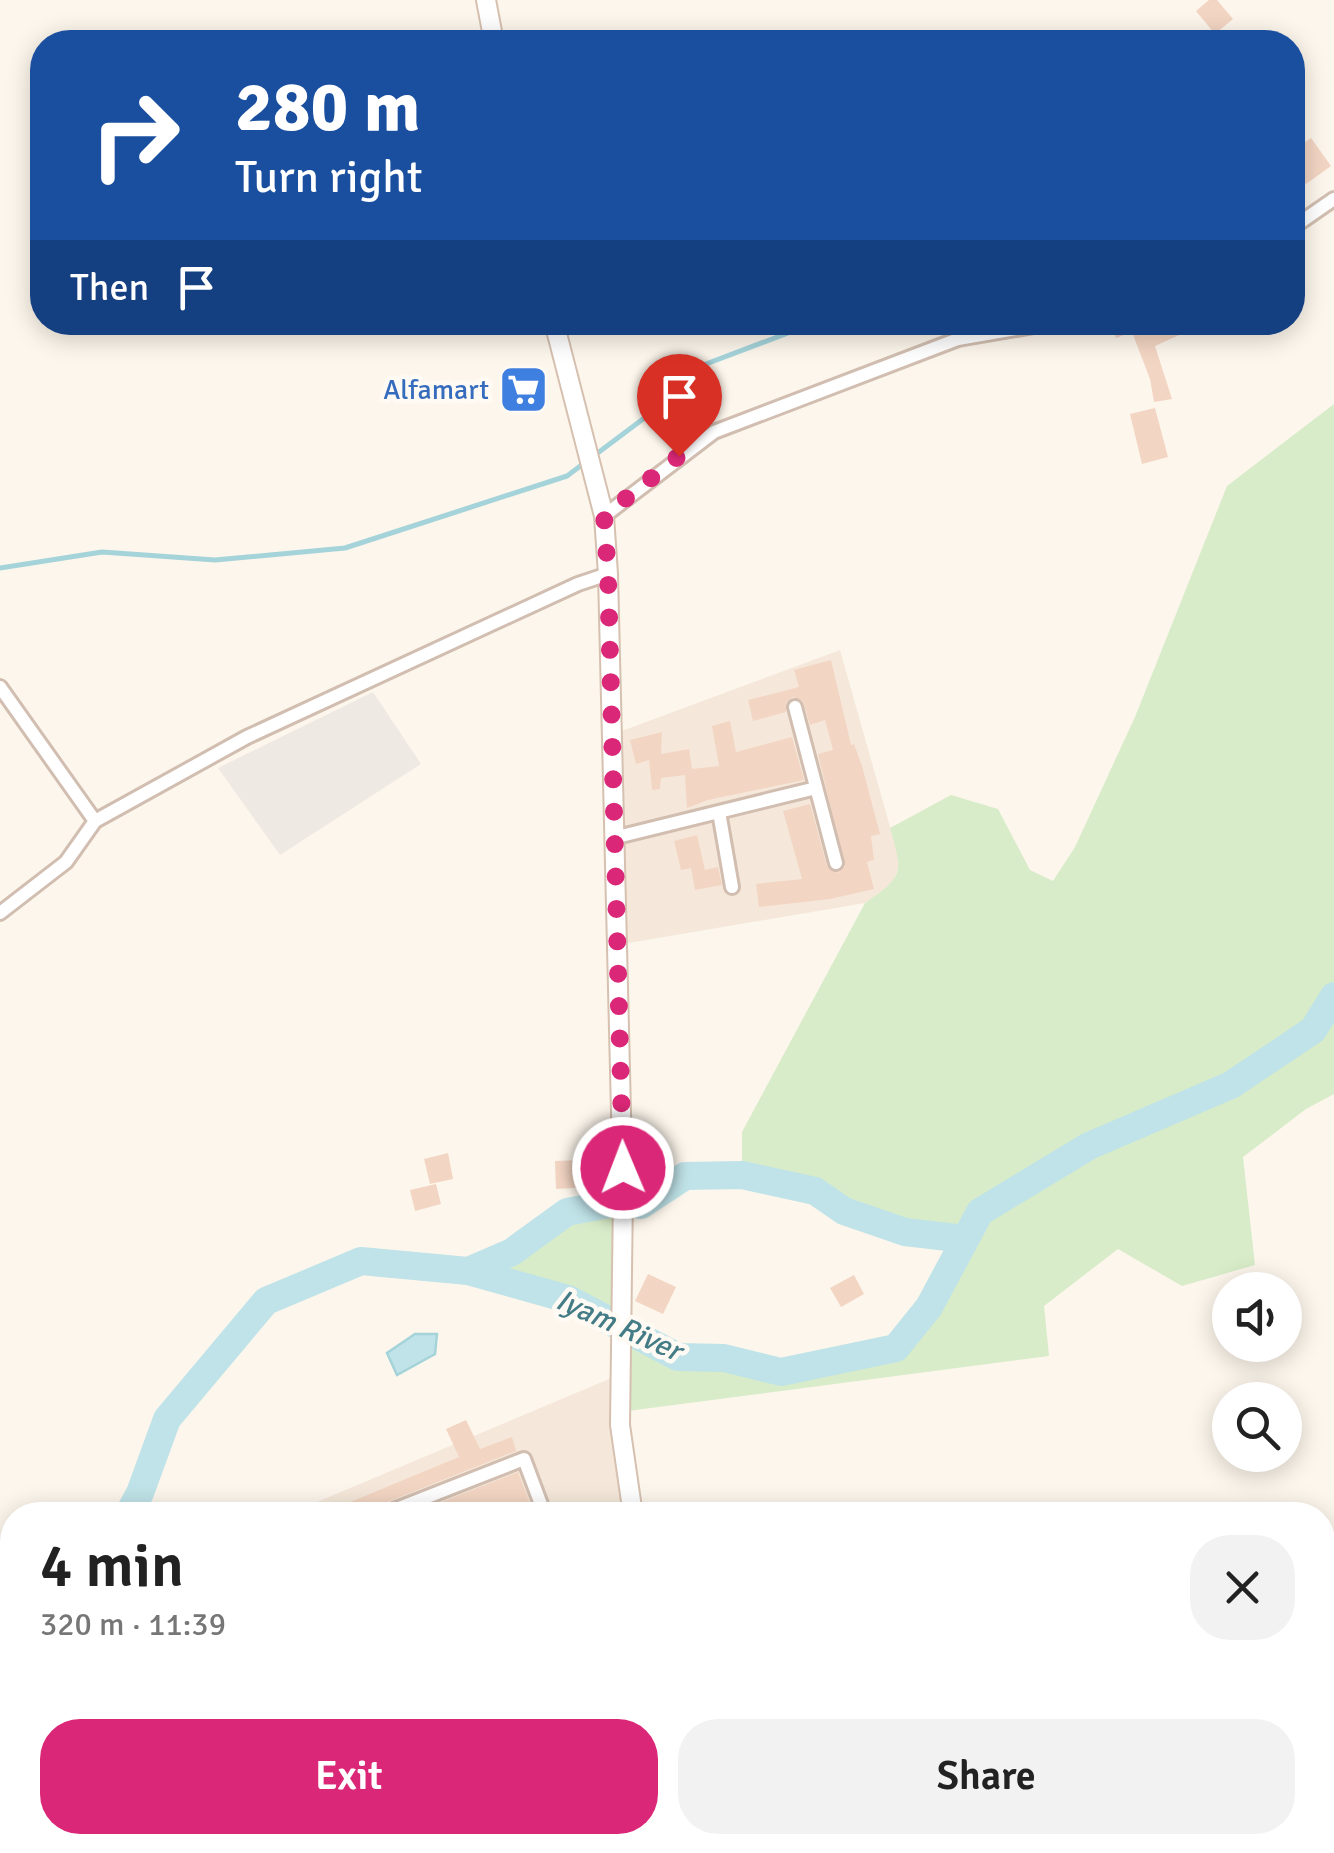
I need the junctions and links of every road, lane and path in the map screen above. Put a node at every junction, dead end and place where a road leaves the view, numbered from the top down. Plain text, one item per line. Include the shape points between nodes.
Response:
1 (486, 0) edge
2 (492, 30) edge
3 (1334, 199) edge
4 (1305, 219) edge
5 (557, 335) edge
6 (985, 335) edge
7 (604, 516) junction
8 (608, 574) junction
9 (1, 692) edge
10 (794, 707) dead end
11 (816, 788) junction
12 (719, 812) junction
13 (95, 821) junction
14 (614, 838) junction
15 (836, 863) dead end
16 (732, 887) dead end
17 (0, 913) edge
18 (414, 1502) edge
19 (537, 1502) edge
20 (631, 1502) edge

1 - 2 main road
3 - 4 street
5 - 7 main road
6 - 7 street via 714,432
7 - 8 main road
8 - 13 street via 247,737
8 - 14 main road
9 - 13 street
10 - 11 street
11 - 12 street
11 - 15 street
12 - 14 street
12 - 16 street
13 - 17 street via 66,862
14 - 20 main road via 623,1195 620,1425
18 - 19 street via 524,1459

